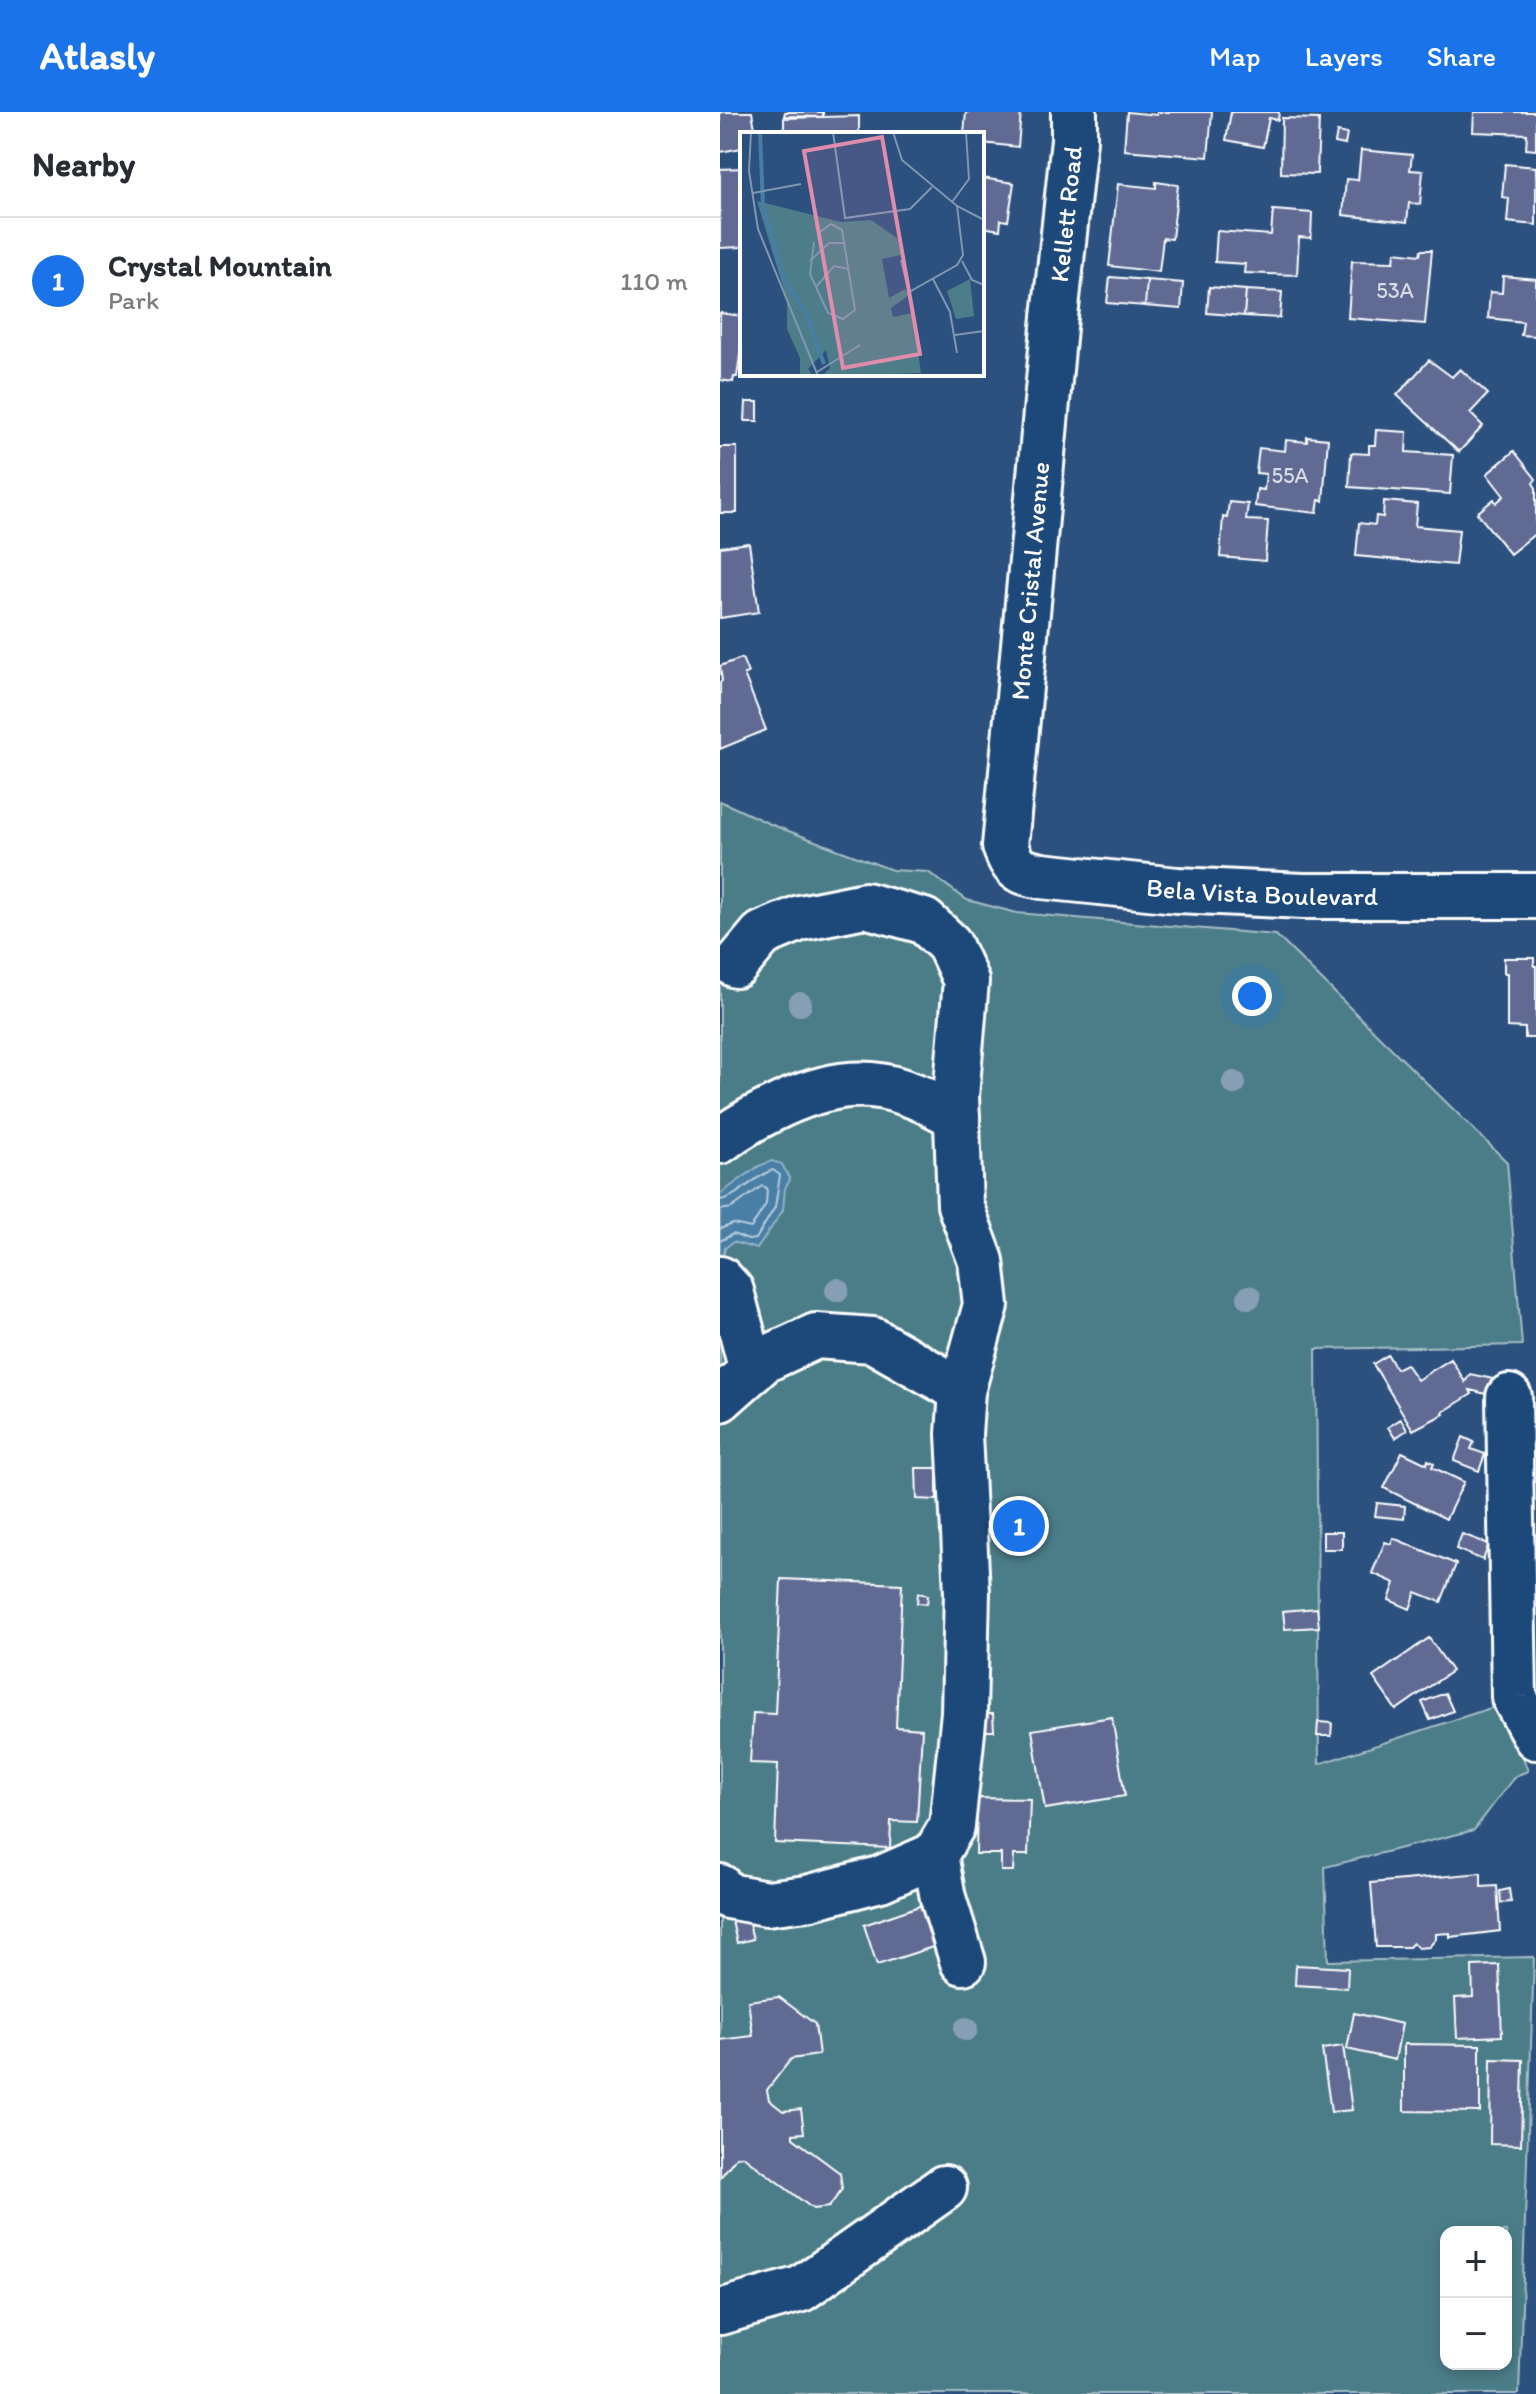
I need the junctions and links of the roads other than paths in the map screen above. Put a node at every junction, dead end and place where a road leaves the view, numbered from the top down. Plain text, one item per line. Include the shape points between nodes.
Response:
1 (1074, 112) edge
2 (1055, 317) joint
3 (1005, 846) joint
4 (1536, 896) edge
5 (736, 965) dead end
6 (957, 1117) junction
7 (720, 1141) edge
8 (720, 1279) edge
9 (752, 1371) junction
10 (962, 1391) junction
11 (1509, 1397) dead end
12 (720, 1399) edge
13 (1535, 1737) edge
14 (935, 1855) junction
15 (720, 1887) edge
16 (963, 1962) dead end
17 (944, 2188) dead end
18 (720, 2312) edge

1 - 2 street, Kellett Road
2 - 3 street, Monte Cristal Avenue
3 - 4 street, Bela Vista Boulevard via 1013,866 1022,872 1177,890
5 - 6 street via 762,934 800,918 865,905 924,921 949,944 966,981
6 - 7 street via 892,1087 854,1083 809,1092 742,1123
6 - 10 street via 960,1205 981,1261 986,1305
8 - 9 street via 731,1291
9 - 10 street via 816,1336 873,1340
9 - 12 street
10 - 14 street via 964,1713 952,1826
11 - 13 street via 1514,1697
14 - 15 street via 880,1879 807,1898 767,1903 728,1896
14 - 16 street
17 - 18 street via 801,2289

